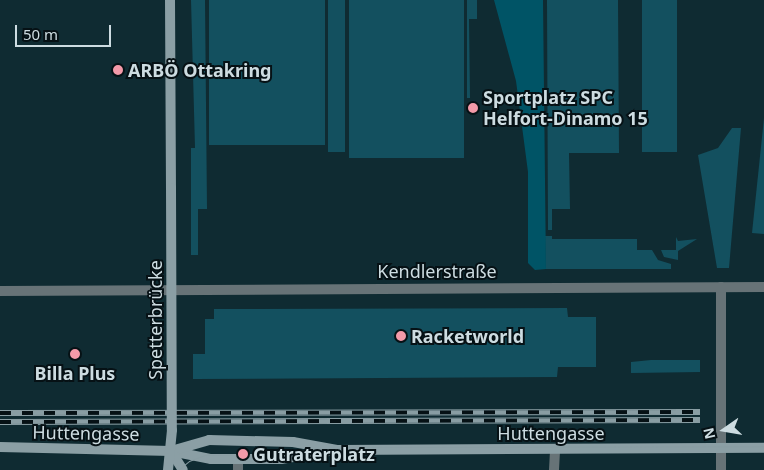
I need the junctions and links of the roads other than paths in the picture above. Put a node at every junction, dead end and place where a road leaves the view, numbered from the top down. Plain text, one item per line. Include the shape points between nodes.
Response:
1 (170, 0) edge
2 (721, 287) junction
3 (764, 287) edge
4 (0, 291) edge
5 (0, 447) edge
6 (722, 448) junction
7 (764, 448) edge
8 (555, 449) junction
9 (338, 450) junction
10 (171, 451) junction
11 (238, 459) junction
12 (168, 470) edge
13 (183, 470) edge
14 (238, 470) edge
15 (554, 470) edge
16 (721, 470) edge

1 - 10 street, Spetterbrücke, bridge
2 - 3 street, Kendlerstraße
2 - 4 street, Kendlerstraße
2 - 6 street
5 - 10 street, Huttengasse
6 - 7 street, Huttengasse
6 - 8 street, Huttengasse
6 - 16 street
8 - 9 street, Huttengasse
8 - 15 street
9 - 10 street, Huttengasse via 293,442 209,440
9 - 11 street, Huttengasse via 281,459
10 - 11 street, Huttengasse via 211,459
10 - 12 street, Spetterbrücke
10 - 13 street
11 - 14 street

